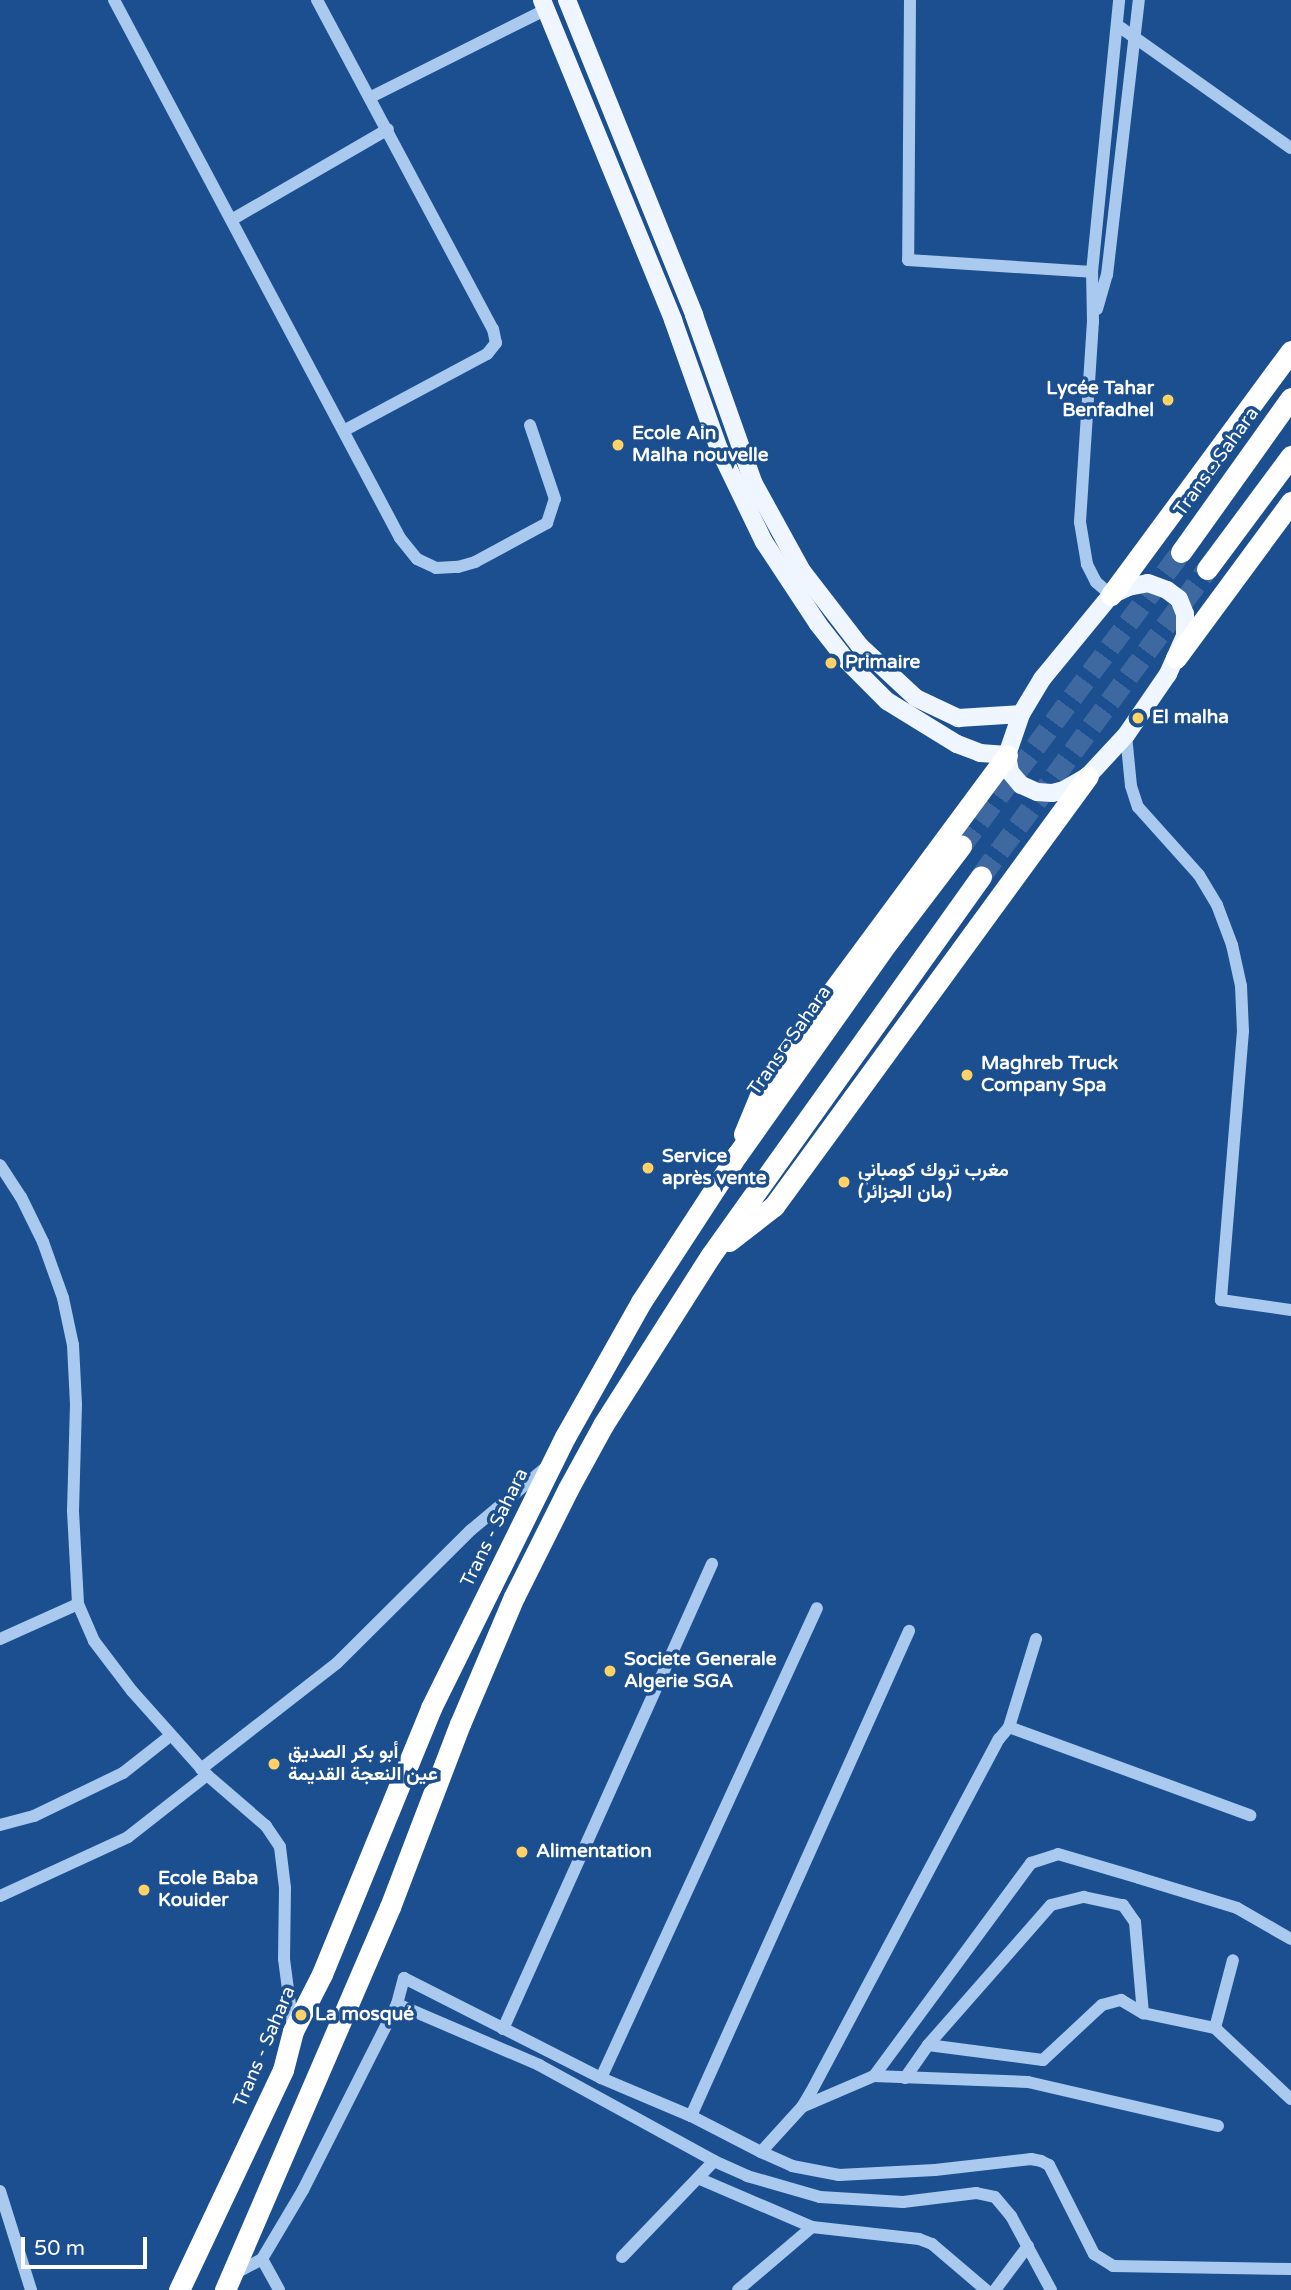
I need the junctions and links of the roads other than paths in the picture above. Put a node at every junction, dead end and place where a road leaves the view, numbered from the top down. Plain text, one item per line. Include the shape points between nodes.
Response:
1 (114, 0) edge
2 (317, 0) edge
3 (567, 0) edge
4 (910, 0) edge
5 (1119, 0) edge
6 (1139, 0) edge
7 (544, 5) edge
8 (1117, 25) junction
9 (1135, 38) junction
10 (371, 97) junction
11 (388, 130) junction
12 (1291, 148) edge
13 (233, 219) junction
14 (1092, 272) junction
15 (1093, 323) junction
16 (1291, 351) edge
17 (1291, 398) edge
18 (530, 425) dead end
19 (345, 430) junction
20 (1291, 456) edge
21 (1291, 502) edge
22 (1181, 552) tunnel mouth
23 (1207, 569) tunnel mouth
24 (1111, 595) junction
25 (1177, 658) junction
26 (1021, 714) junction
27 (1126, 735) junction
28 (1007, 755) junction
29 (1088, 776) junction
30 (961, 846) tunnel mouth
31 (981, 876) tunnel mouth
32 (737, 1155) junction
33 (0, 1166) edge
34 (711, 1255) junction
35 (1291, 1310) edge
36 (553, 1462) junction
37 (712, 1564) dead end
38 (78, 1604) junction
39 (817, 1608) dead end
40 (909, 1631) dead end
41 (0, 1639) edge
42 (1036, 1639) dead end
43 (1009, 1727) junction
44 (170, 1736) junction
45 (204, 1772) junction
46 (1250, 1815) dead end
47 (0, 1825) edge
48 (67, 1867) junction
49 (0, 1888) edge
50 (0, 1896) edge
51 (1291, 1939) edge
52 (1233, 1960) dead end
53 (397, 2004) junction
54 (1143, 2013) junction
55 (1216, 2028) junction
56 (503, 2029) junction
57 (293, 2031) junction
58 (928, 2045) junction
59 (874, 2077) junction
60 (601, 2078) junction
61 (905, 2078) junction
62 (1291, 2099) edge
63 (802, 2107) junction
64 (691, 2116) junction
65 (1217, 2126) dead end
66 (761, 2152) junction
67 (714, 2161) junction
68 (700, 2179) junction
69 (0, 2191) edge
70 (812, 2227) junction
71 (1028, 2246) junction
72 (622, 2257) dead end
73 (262, 2259) junction
74 (1291, 2269) edge
75 (229, 2282) edge
76 (31, 2290) edge
77 (179, 2290) edge
78 (279, 2290) edge
79 (738, 2290) edge
80 (986, 2290) edge
81 (995, 2290) edge
82 (1051, 2290) edge

1 - 13 street
2 - 10 street
3 - 26 main road via 694,315 753,482 802,571 860,646 916,698 958,718
4 - 14 street via 908,260
5 - 8 street
6 - 9 street
7 - 10 street
7 - 28 main road via 673,320 719,449 764,542 818,624 887,701 957,744 980,753
8 - 9 street
8 - 14 street
9 - 12 street
9 - 15 street via 1107,275
10 - 11 street
11 - 13 street
11 - 19 street via 493,329 496,343 487,354
13 - 19 street
14 - 15 street
15 - 24 street via 1080,522 1087,564 1096,582
16 - 24 highway
17 - 22 highway, Trans - Sahara
18 - 19 street via 555,499 547,523 475,562 436,568 417,559 400,538
20 - 23 highway
21 - 25 highway
24 - 25 main road via 1148,583 1179,599 1186,625
24 - 26 main road via 1042,679
25 - 27 main road
26 - 28 main road
27 - 29 main road
27 - 35 street via 1138,807 1199,875 1217,905 1241,986 1243,1031 1221,1300
28 - 29 main road via 1010,772 1021,785 1037,792 1064,790
28 - 32 highway via 766,1081 753,1104
29 - 34 highway via 774,1206
30 - 32 highway, Trans - Sahara
31 - 34 highway
32 - 36 highway, Trans - Sahara via 641,1302
33 - 38 street via 43,1242 63,1298 73,1345
34 - 75 highway via 603,1424 514,1597 390,1907
36 - 45 street via 471,1530 337,1663
36 - 57 highway, Trans - Sahara via 431,1708 322,1974
37 - 56 street
38 - 41 street
38 - 44 street via 94,1641
39 - 60 street
40 - 64 street
42 - 43 street
43 - 46 street
43 - 63 street
44 - 45 street
44 - 47 street via 123,1773 34,1816
45 - 48 street via 128,1837
45 - 57 street via 266,1826 280,1847 285,1888 284,1959
48 - 49 street
48 - 50 street
51 - 59 street via 1237,1908 1058,1854 1031,1863
52 - 55 street
53 - 56 street via 404,1978
53 - 67 street via 539,2065
53 - 73 street via 303,2190
54 - 55 street
54 - 58 street via 1121,2000 1102,2005 1043,2060
54 - 58 street via 1135,1922 1123,1905 1084,1897 1051,1905
55 - 62 street
56 - 60 street
57 - 77 highway, Trans - Sahara via 283,2070
58 - 61 street
59 - 61 street
59 - 63 street
60 - 64 street
61 - 65 street via 1028,2082
63 - 66 street
64 - 66 street
66 - 74 street via 792,2166 839,2175 1041,2161 1049,2165 1094,2254 1112,2266
67 - 68 street
67 - 71 street via 747,2176 820,2197 903,2202 976,2193 995,2197
68 - 70 street
68 - 72 street
69 - 76 street
70 - 79 street
70 - 80 street via 919,2239 932,2244
71 - 81 street
71 - 82 street
73 - 75 street
73 - 78 street

